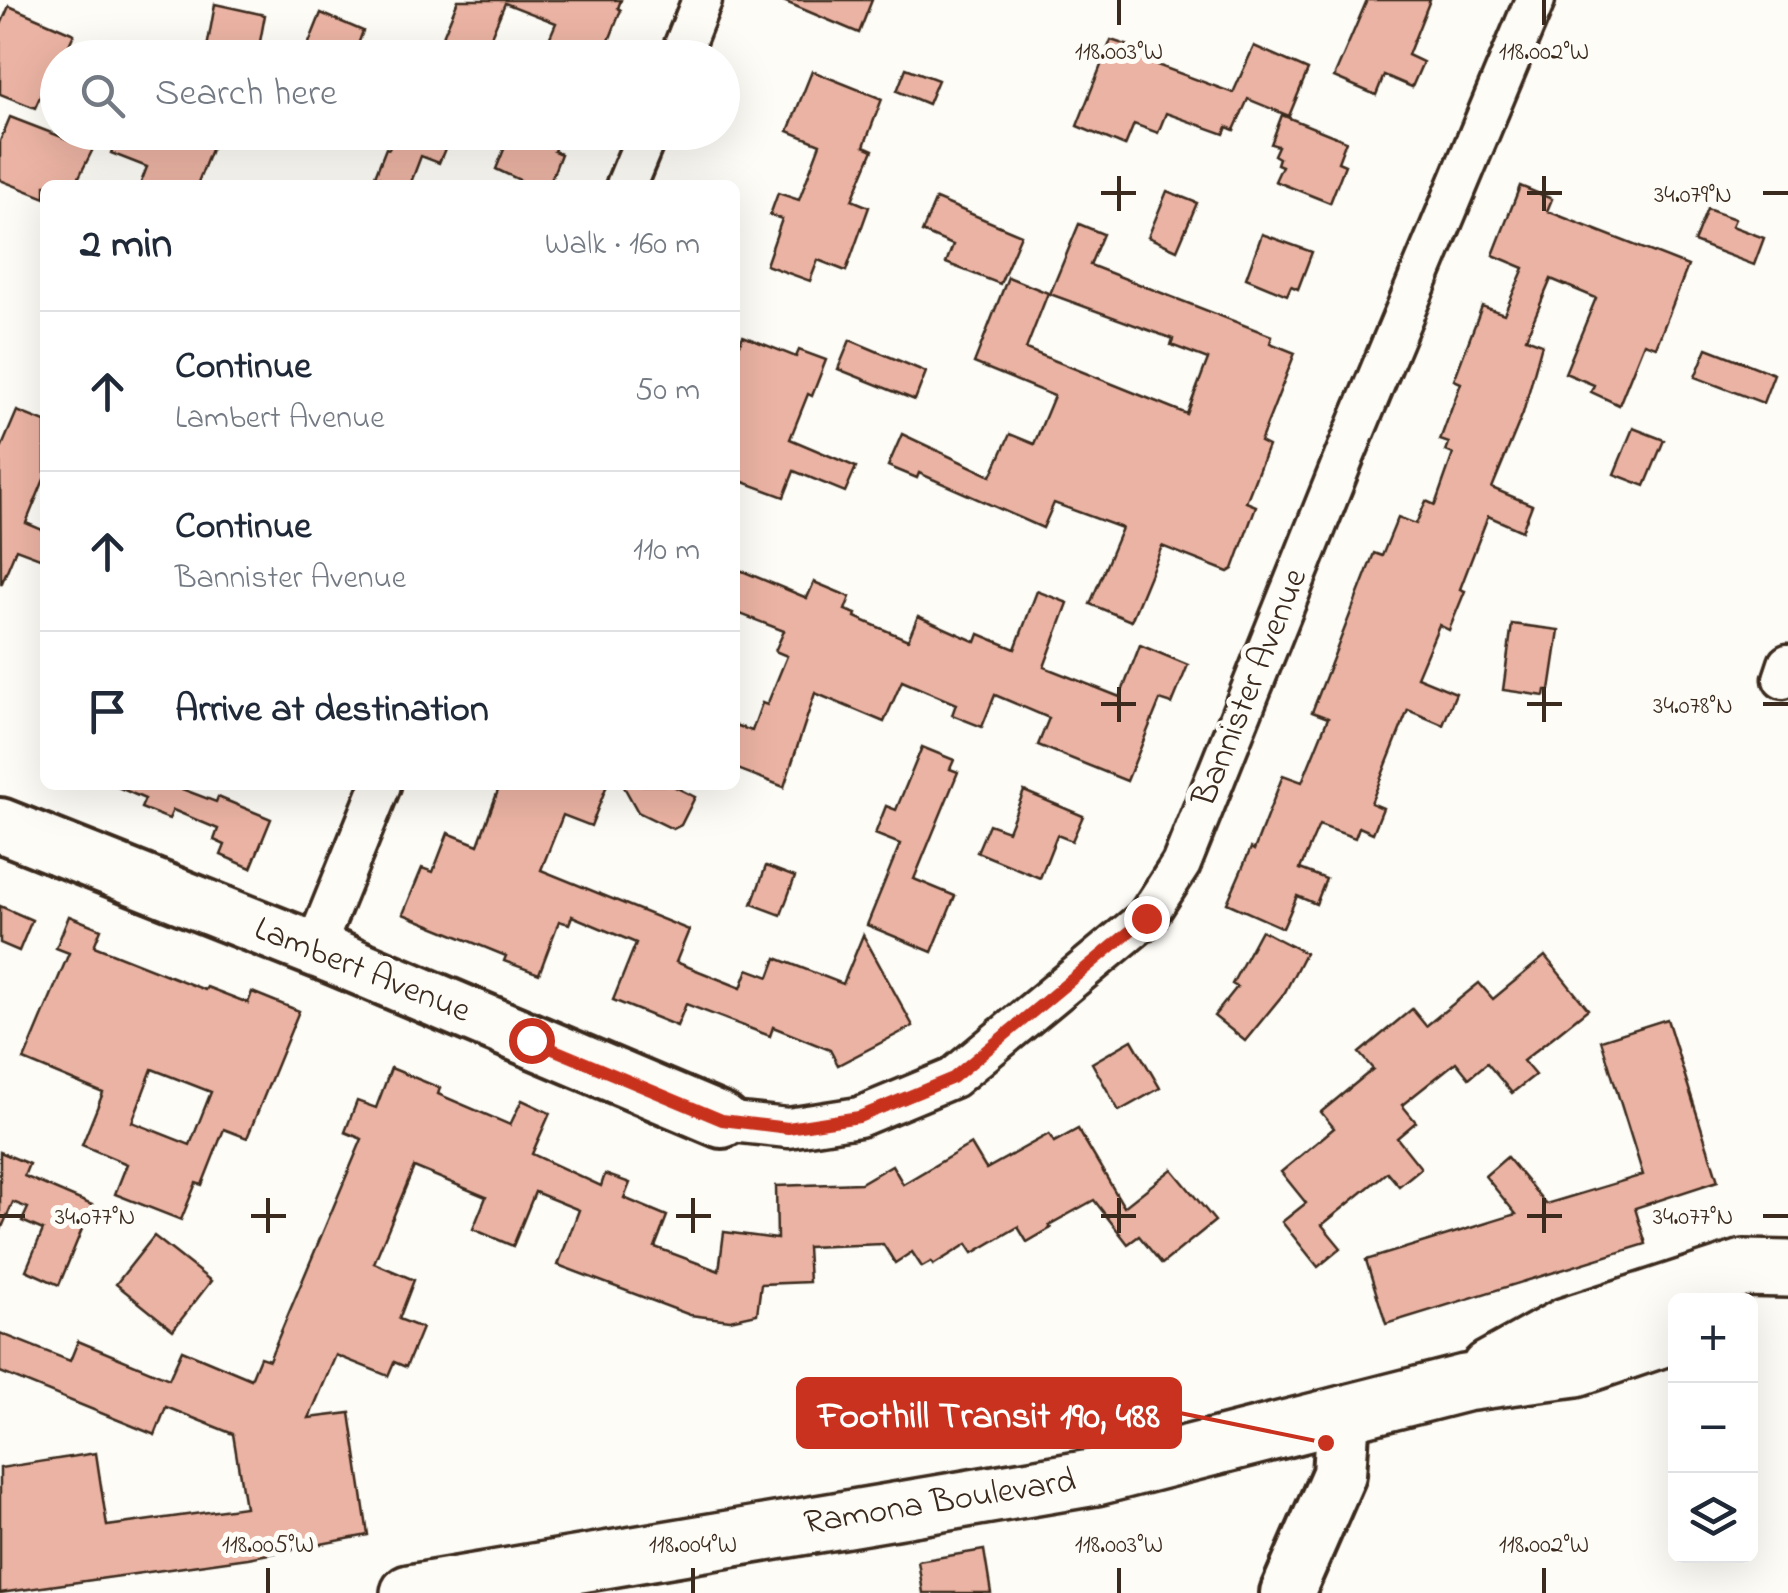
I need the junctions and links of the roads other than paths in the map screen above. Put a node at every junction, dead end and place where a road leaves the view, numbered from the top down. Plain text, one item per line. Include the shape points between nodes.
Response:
1 (702, 0) edge
2 (1535, 0) edge
3 (686, 40) edge
4 (641, 150) edge
5 (628, 180) edge
6 (379, 790) edge
7 (0, 825) edge
8 (314, 950) junction
9 (722, 1120) joint
10 (1788, 1269) edge
11 (1788, 1283) edge
12 (1758, 1302) edge
13 (1668, 1337) edge
14 (1464, 1383) junction
15 (1343, 1416) junction
16 (408, 1593) edge
17 (1286, 1593) edge

1 - 3 street
2 - 9 street, Bannister Avenue via 1181,864 1146,918 953,1078 859,1117 788,1128
4 - 5 street
6 - 8 street
7 - 8 street, Lambert Avenue
8 - 9 street, Lambert Avenue
10 - 14 main road, Ramona Boulevard via 1744,1268 1566,1326
11 - 12 main road
13 - 14 main road, Ramona Boulevard via 1576,1368
14 - 15 main road, Ramona Boulevard
15 - 16 main road, Ramona Boulevard via 1096,1477
15 - 17 street via 1338,1474

